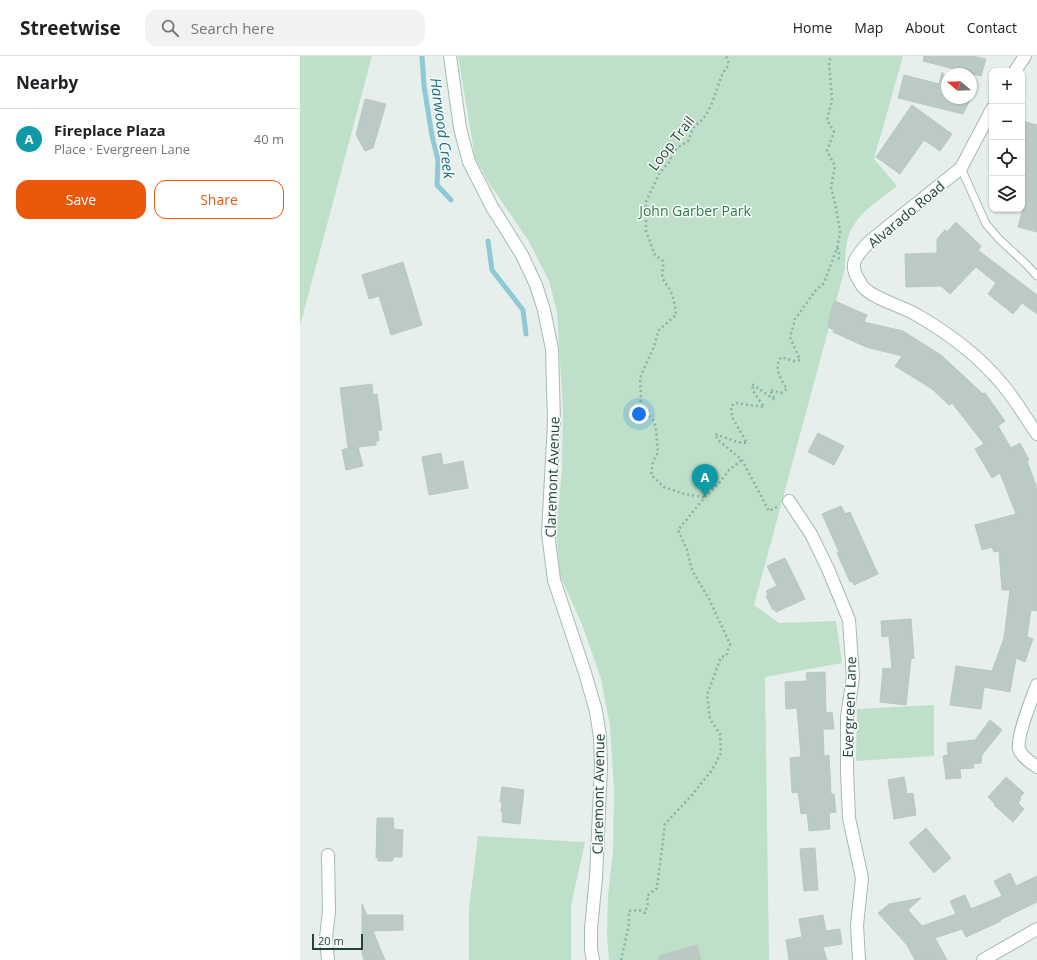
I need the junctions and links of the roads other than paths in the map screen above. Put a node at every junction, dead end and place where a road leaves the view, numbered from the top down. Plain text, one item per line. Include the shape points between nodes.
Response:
1 (450, 56) edge
2 (1026, 56) edge
3 (1017, 68) edge
4 (989, 115) edge
5 (961, 168) junction
6 (1037, 276) edge
7 (1037, 434) edge
8 (789, 501) road end
9 (1037, 685) edge
10 (1037, 767) edge
11 (328, 855) dead end
12 (1037, 929) edge
13 (328, 960) edge
14 (593, 960) edge
15 (859, 960) edge
16 (983, 960) edge

1 - 14 street, Claremont Avenue via 460,128 469,162 492,207 522,255 536,285 552,349 554,422 548,533 554,580 585,673 600,736 601,767 591,929
2 - 3 street
4 - 5 street, Alvarado Road
5 - 6 lane via 986,224
5 - 7 street, Alvarado Road via 869,242 854,262 854,271 863,287 916,314 951,337 984,365 1002,384
8 - 15 street, Evergreen Lane via 815,541 848,620 853,677 847,717 847,770 849,818 862,878 858,925
9 - 10 street via 1019,737 1019,749 1027,760
11 - 13 street
12 - 16 street

